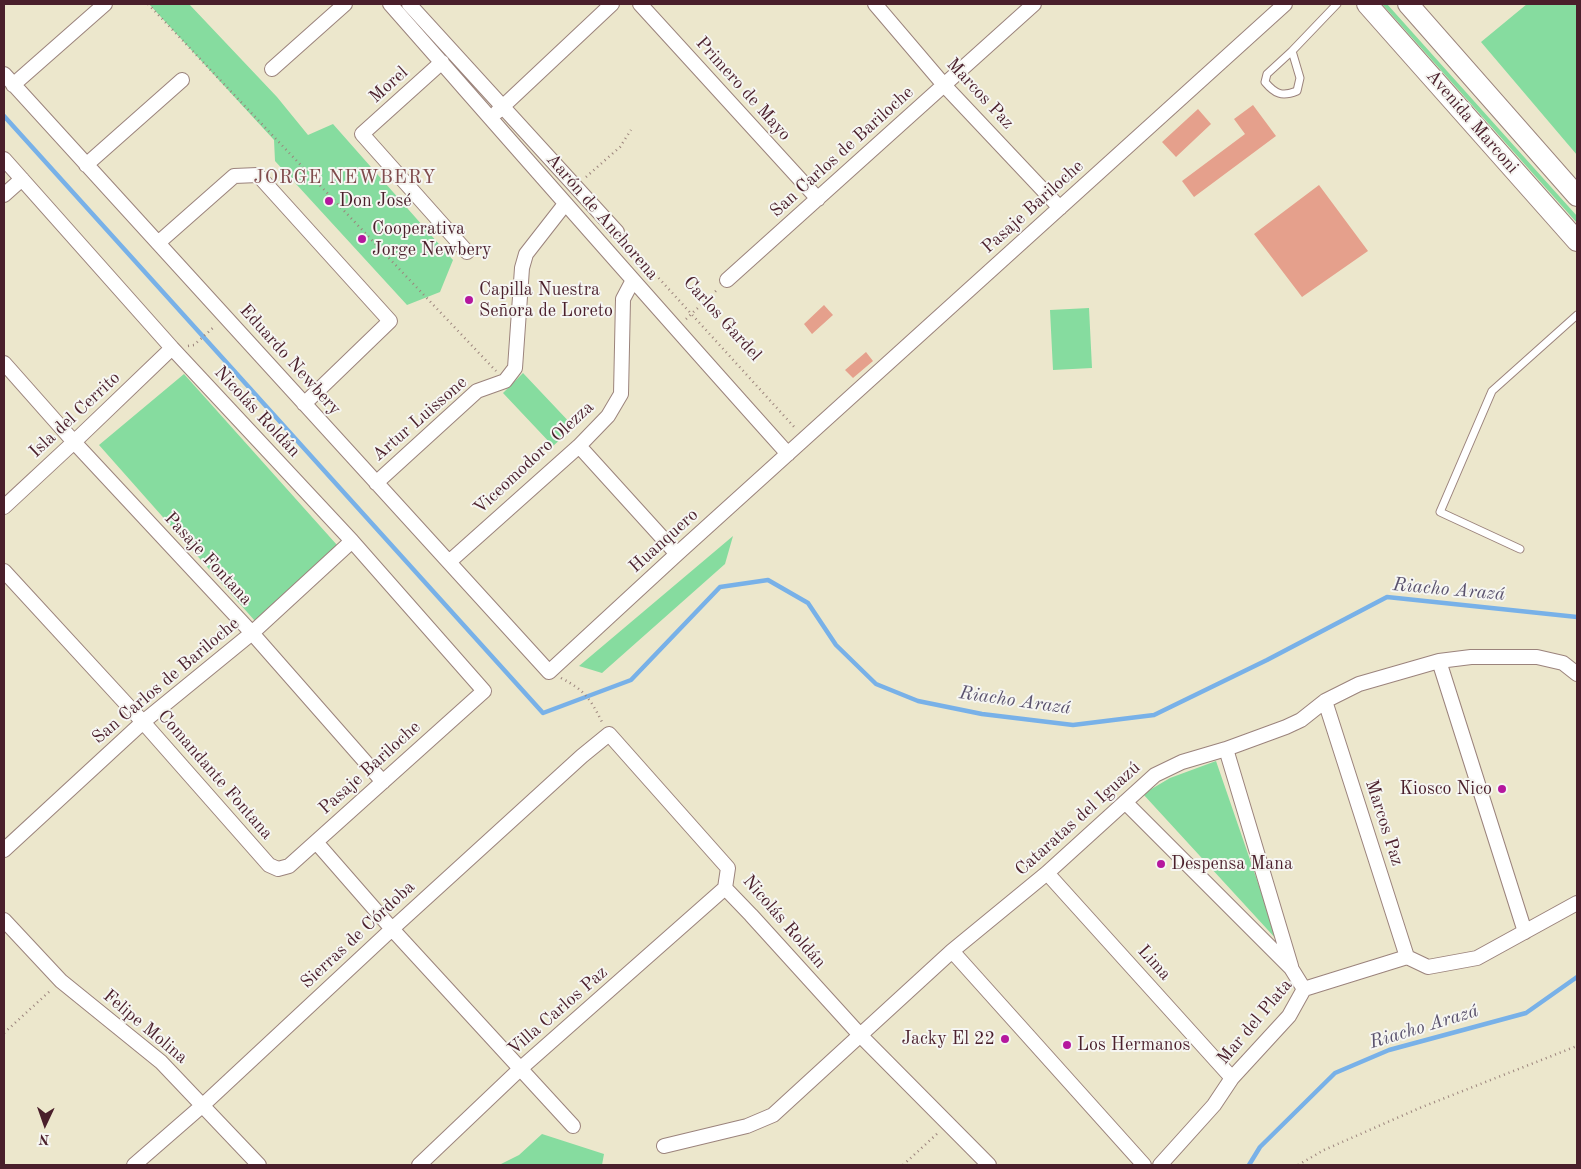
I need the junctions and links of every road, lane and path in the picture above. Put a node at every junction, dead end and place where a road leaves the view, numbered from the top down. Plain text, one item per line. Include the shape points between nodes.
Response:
1 (105, 4) edge
2 (148, 4) edge
3 (345, 4) edge
4 (390, 4) edge
5 (409, 4) edge
6 (612, 4) edge
7 (640, 4) edge
8 (875, 4) edge
9 (1034, 4) edge
10 (1286, 4) edge
11 (1337, 4) edge
12 (1368, 4) edge
13 (1408, 4) edge
14 (1292, 51) junction
15 (442, 62) junction
16 (272, 69) dead end
17 (4, 74) edge
18 (182, 80) dead end
19 (944, 84) junction
20 (14, 85) junction
21 (503, 107) junction
22 (491, 117) junction
23 (630, 130) dead end
24 (4, 159) edge
25 (86, 164) junction
26 (22, 179) junction
27 (575, 186) junction
28 (4, 195) edge
29 (1577, 196) edge
30 (818, 199) junction
31 (565, 204) junction
32 (1060, 208) junction
33 (617, 232) joint
34 (1577, 241) edge
35 (158, 243) junction
36 (467, 252) dead end
37 (633, 280) junction
38 (727, 280) joint
39 (692, 314) junction
40 (1577, 315) edge
41 (675, 328) junction
42 (212, 330) dead end
43 (194, 345) dead end
44 (172, 348) junction
45 (4, 363) edge
46 (505, 381) junction
47 (304, 404) junction
48 (805, 438) junction
49 (74, 442) junction
50 (579, 446) junction
51 (788, 454) junction
52 (376, 483) junction
53 (4, 507) edge
54 (352, 541) junction
55 (1520, 549) dead end
56 (677, 554) junction
57 (449, 562) junction
58 (4, 571) edge
59 (252, 633) junction
60 (1439, 661) junction
61 (549, 672) joint
62 (1577, 674) edge
63 (578, 687) dead end
64 (484, 691) joint
65 (1326, 701) junction
66 (143, 722) junction
67 (609, 734) junction
68 (1226, 749) junction
69 (383, 782) junction
70 (1125, 802) junction
71 (316, 842) junction
72 (4, 850) edge
73 (278, 869) joint
74 (1048, 873) junction
75 (725, 888) junction
76 (1577, 903) edge
77 (4, 920) edge
78 (392, 929) junction
79 (1525, 932) junction
80 (952, 951) junction
81 (1407, 957) junction
82 (1292, 968) junction
83 (62, 981) junction
84 (1304, 989) junction
85 (4, 1033) edge
86 (860, 1035) junction
87 (1577, 1046) edge
88 (520, 1069) junction
89 (1232, 1078) junction
90 (204, 1105) junction
91 (948, 1124) junction
92 (573, 1126) dead end
93 (664, 1146) dead end
94 (134, 1165) edge
95 (259, 1165) edge
96 (419, 1165) edge
97 (903, 1165) edge
98 (989, 1165) edge
99 (1144, 1165) edge
100 (1160, 1165) edge
101 (1298, 1165) edge

1 - 20 street
2 - 46 path
3 - 16 street
4 - 15 street, Aarón de Anchorena
5 - 21 street
6 - 21 street
7 - 30 street, Primero de Mayo
8 - 19 street, Marcos Paz
9 - 19 street, San Carlos de Bariloche
10 - 32 street, Pasaje Bariloche
11 - 14 lane
12 - 34 main road, Avenida Marconi
13 - 29 main road, Avenida Marconi
14 - 14 lane via 1266,74 1265,82 1274,92 1288,95 1297,91 1300,78
15 - 22 street, Aarón de Anchorena
15 - 36 street, Morel via 362,134
17 - 20 street, Eduardo Newbery
18 - 25 street
19 - 30 street, San Carlos de Bariloche
19 - 32 street, Marcos Paz
20 - 25 street, Eduardo Newbery
21 - 22 street
21 - 27 street
22 - 31 street, Aarón de Anchorena
23 - 27 path via 620,147
24 - 26 street, Nicolás Roldán
25 - 35 street, Eduardo Newbery
26 - 28 street
26 - 44 street, Nicolás Roldán
27 - 33 street
30 - 38 street, San Carlos de Bariloche
31 - 37 street, Aarón de Anchorena
31 - 46 street via 526,254 522,268 515,368
32 - 48 street, Pasaje Bariloche
33 - 39 path, Carlos Gardel
35 - 47 street, Eduardo Newbery
35 - 47 street via 234,176 258,174 390,321
37 - 41 street, Aarón de Anchorena
37 - 50 street, Viceomodoro Olezza via 623,299 621,394 608,416
38 - 39 path
39 - 41 path
39 - 48 path, Carlos Gardel
40 - 55 lane via 1492,391 1440,512
41 - 51 street, Aarón de Anchorena
42 - 43 path
44 - 49 street, Isla del Cerrito
44 - 54 street, Nicolás Roldán
45 - 49 street, Pasaje Fontana
46 - 52 street, Artur Luissone via 477,391
47 - 52 street, Eduardo Newbery
48 - 51 street, Huanquero
49 - 53 street, Isla del Cerrito
49 - 59 street, Pasaje Fontana
50 - 56 street
50 - 57 street, Viceomodoro Olezza
51 - 56 street, Huanquero
52 - 57 street, Eduardo Newbery
54 - 59 street, San Carlos de Bariloche
54 - 64 street, Nicolás Roldán
56 - 61 street, Huanquero
57 - 61 street, Eduardo Newbery
58 - 66 street, Comandante Fontana
59 - 66 street, San Carlos de Bariloche
59 - 69 street, Pasaje Fontana
60 - 62 street, Cataratas del Iguazú via 1537,656 1562,663
60 - 65 street, Cataratas del Iguazú via 1359,684
60 - 79 street
63 - 67 path via 594,704
64 - 69 street, Pasaje Bariloche
65 - 68 street, Cataratas del Iguazú via 1301,720
65 - 81 street, Marcos Paz
66 - 72 street, San Carlos de Bariloche
66 - 73 street, Comandante Fontana via 268,864
67 - 75 street, Nicolás Roldán via 728,868
67 - 78 street, Sierras de Córdoba
68 - 70 street, Cataratas del Iguazú via 1182,762 1155,775
68 - 82 street
69 - 71 street, Pasaje Bariloche
70 - 74 street, Cataratas del Iguazú
70 - 82 street
71 - 73 street, Pasaje Bariloche via 289,866
71 - 78 street
74 - 80 street, Cataratas del Iguazú
74 - 89 street, Lima
75 - 86 street, Nicolás Roldán
75 - 88 street, Villa Carlos Paz
76 - 79 street
77 - 83 street, Felipe Molina
78 - 88 street
78 - 90 street, Sierras de Córdoba
79 - 81 street via 1477,958 1428,967
80 - 86 street, Cataratas del Iguazú
80 - 99 street
81 - 84 street, Mar del Plata
82 - 84 street
83 - 85 path
83 - 90 street, Felipe Molina via 161,1062
84 - 89 street, Mar del Plata via 1289,1016
86 - 91 street, Nicolás Roldán
86 - 93 street, Cataratas del Iguazú via 773,1114 747,1126
87 - 101 path via 1422,1107 1324,1150
88 - 92 street
88 - 96 street, Villa Carlos Paz
89 - 100 street, Mar del Plata via 1214,1105
90 - 94 street, Sierras de Córdoba
90 - 95 street, Felipe Molina
91 - 97 path
91 - 98 street, Nicolás Roldán

